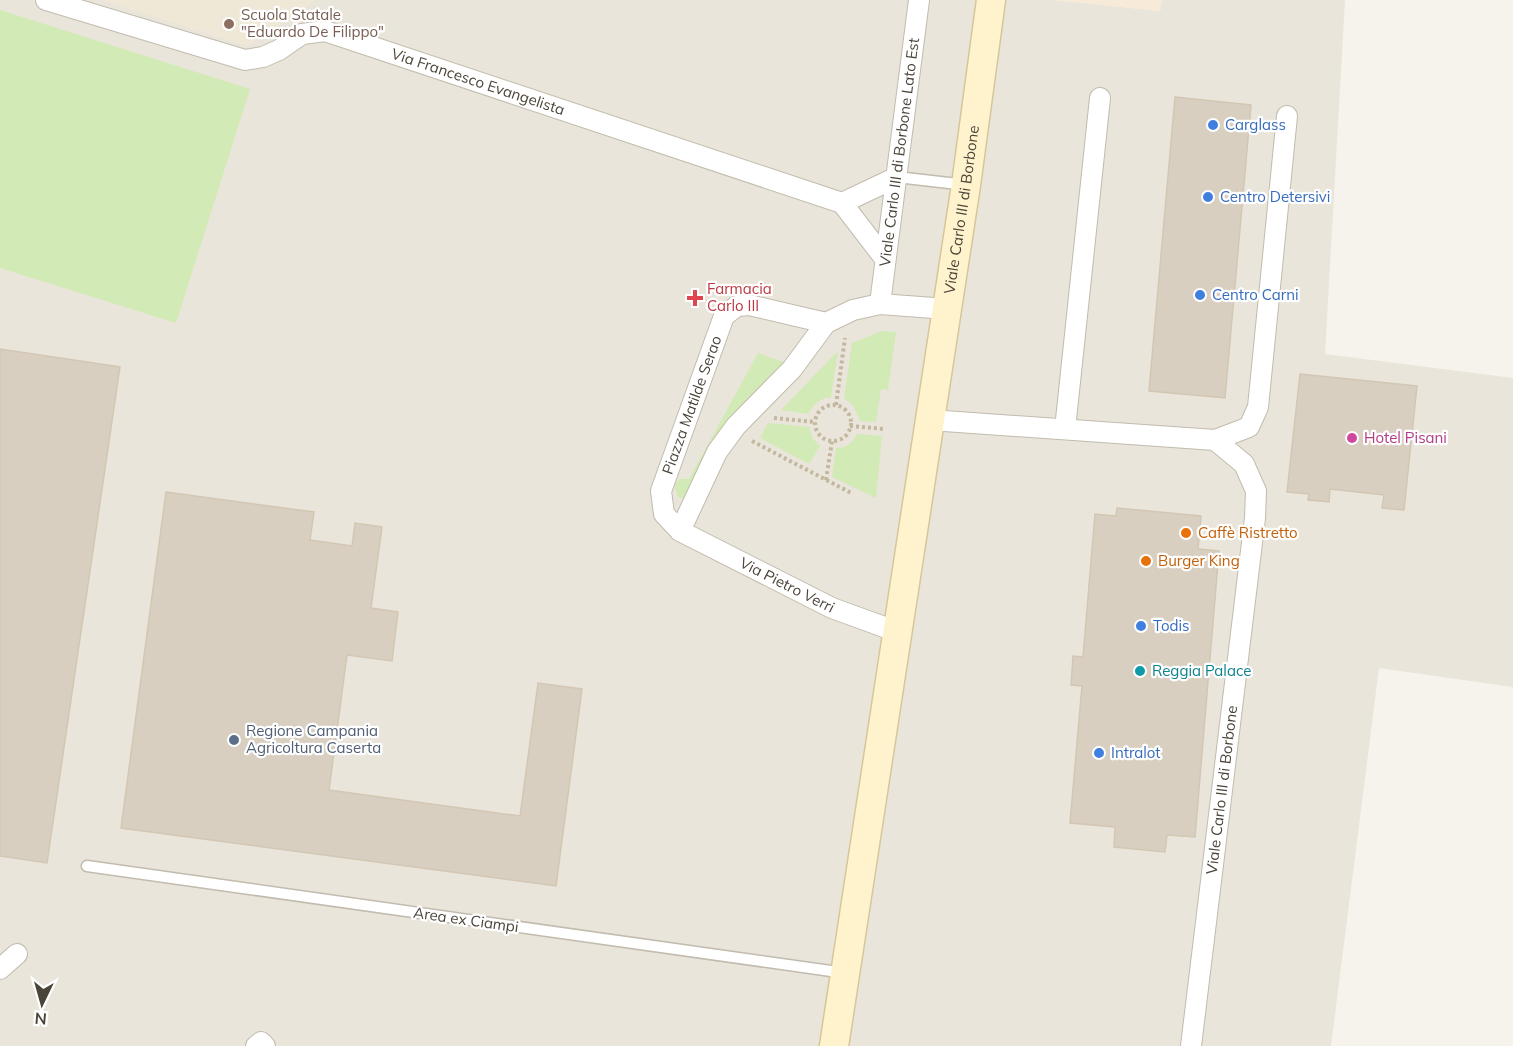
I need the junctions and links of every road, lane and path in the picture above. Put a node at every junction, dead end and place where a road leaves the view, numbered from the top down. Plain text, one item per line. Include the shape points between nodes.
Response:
1 (46, 0) edge
2 (919, 0) edge
3 (991, 0) edge
4 (1100, 98) dead end
5 (1287, 116) dead end
6 (897, 177) junction
7 (966, 185) junction
8 (842, 203) junction
9 (885, 259) junction
10 (880, 304) junction
11 (947, 309) junction
12 (848, 312) junction
13 (826, 323) junction
14 (836, 405) junction
15 (747, 414) junction
16 (930, 420) junction
17 (815, 422) junction
18 (850, 426) junction
19 (884, 429) dead end
20 (1065, 429) junction
21 (733, 430) junction
22 (1215, 440) junction
23 (831, 441) junction
24 (826, 480) junction
25 (853, 494) dead end
26 (680, 531) junction
27 (898, 632) junction
28 (87, 866) dead end
29 (17, 954) dead end
30 (0, 969) edge
31 (845, 973) junction
32 (256, 1046) edge
33 (265, 1046) edge
34 (834, 1046) edge
35 (1191, 1046) edge

1 - 8 street, Via Francesco Evangelista via 245,60 279,51 302,34 325,31
2 - 6 street, Viale Carlo III di Borbone Lato Est
3 - 7 main road, Viale Carlo III di Borbone
4 - 20 street
5 - 22 street via 1258,407 1249,428
6 - 7 lane
6 - 8 street
6 - 9 street, Viale Carlo III di Borbone Lato Est
7 - 11 main road, Viale Carlo III di Borbone
8 - 9 street
9 - 10 street, Viale Carlo III di Borbone Lato Est
10 - 11 street
10 - 12 street
11 - 16 main road, Viale Carlo III di Borbone
12 - 13 street
12 - 14 path
13 - 15 street via 792,369
13 - 26 street, Piazza Matilde Serao via 749,305 737,306 724,316 661,491 664,514
14 - 17 path via 821,409
14 - 18 path via 847,413
15 - 17 path
15 - 21 street
16 - 20 street
16 - 27 main road, Viale Carlo III di Borbone
17 - 23 path via 817,432
18 - 19 path
18 - 23 path via 843,438
20 - 22 street
21 - 24 path
21 - 26 street via 717,452
22 - 35 street, Viale Carlo III di Borbone via 1244,464 1256,491
23 - 24 path
24 - 25 path
26 - 27 street, Via Pietro Verri via 832,608
27 - 31 main road, Viale Carlo III di Borbone
28 - 31 lane, Area ex Ciampi
29 - 30 street
31 - 34 main road, Viale Carlo III di Borbone
32 - 33 street via 261,1042

